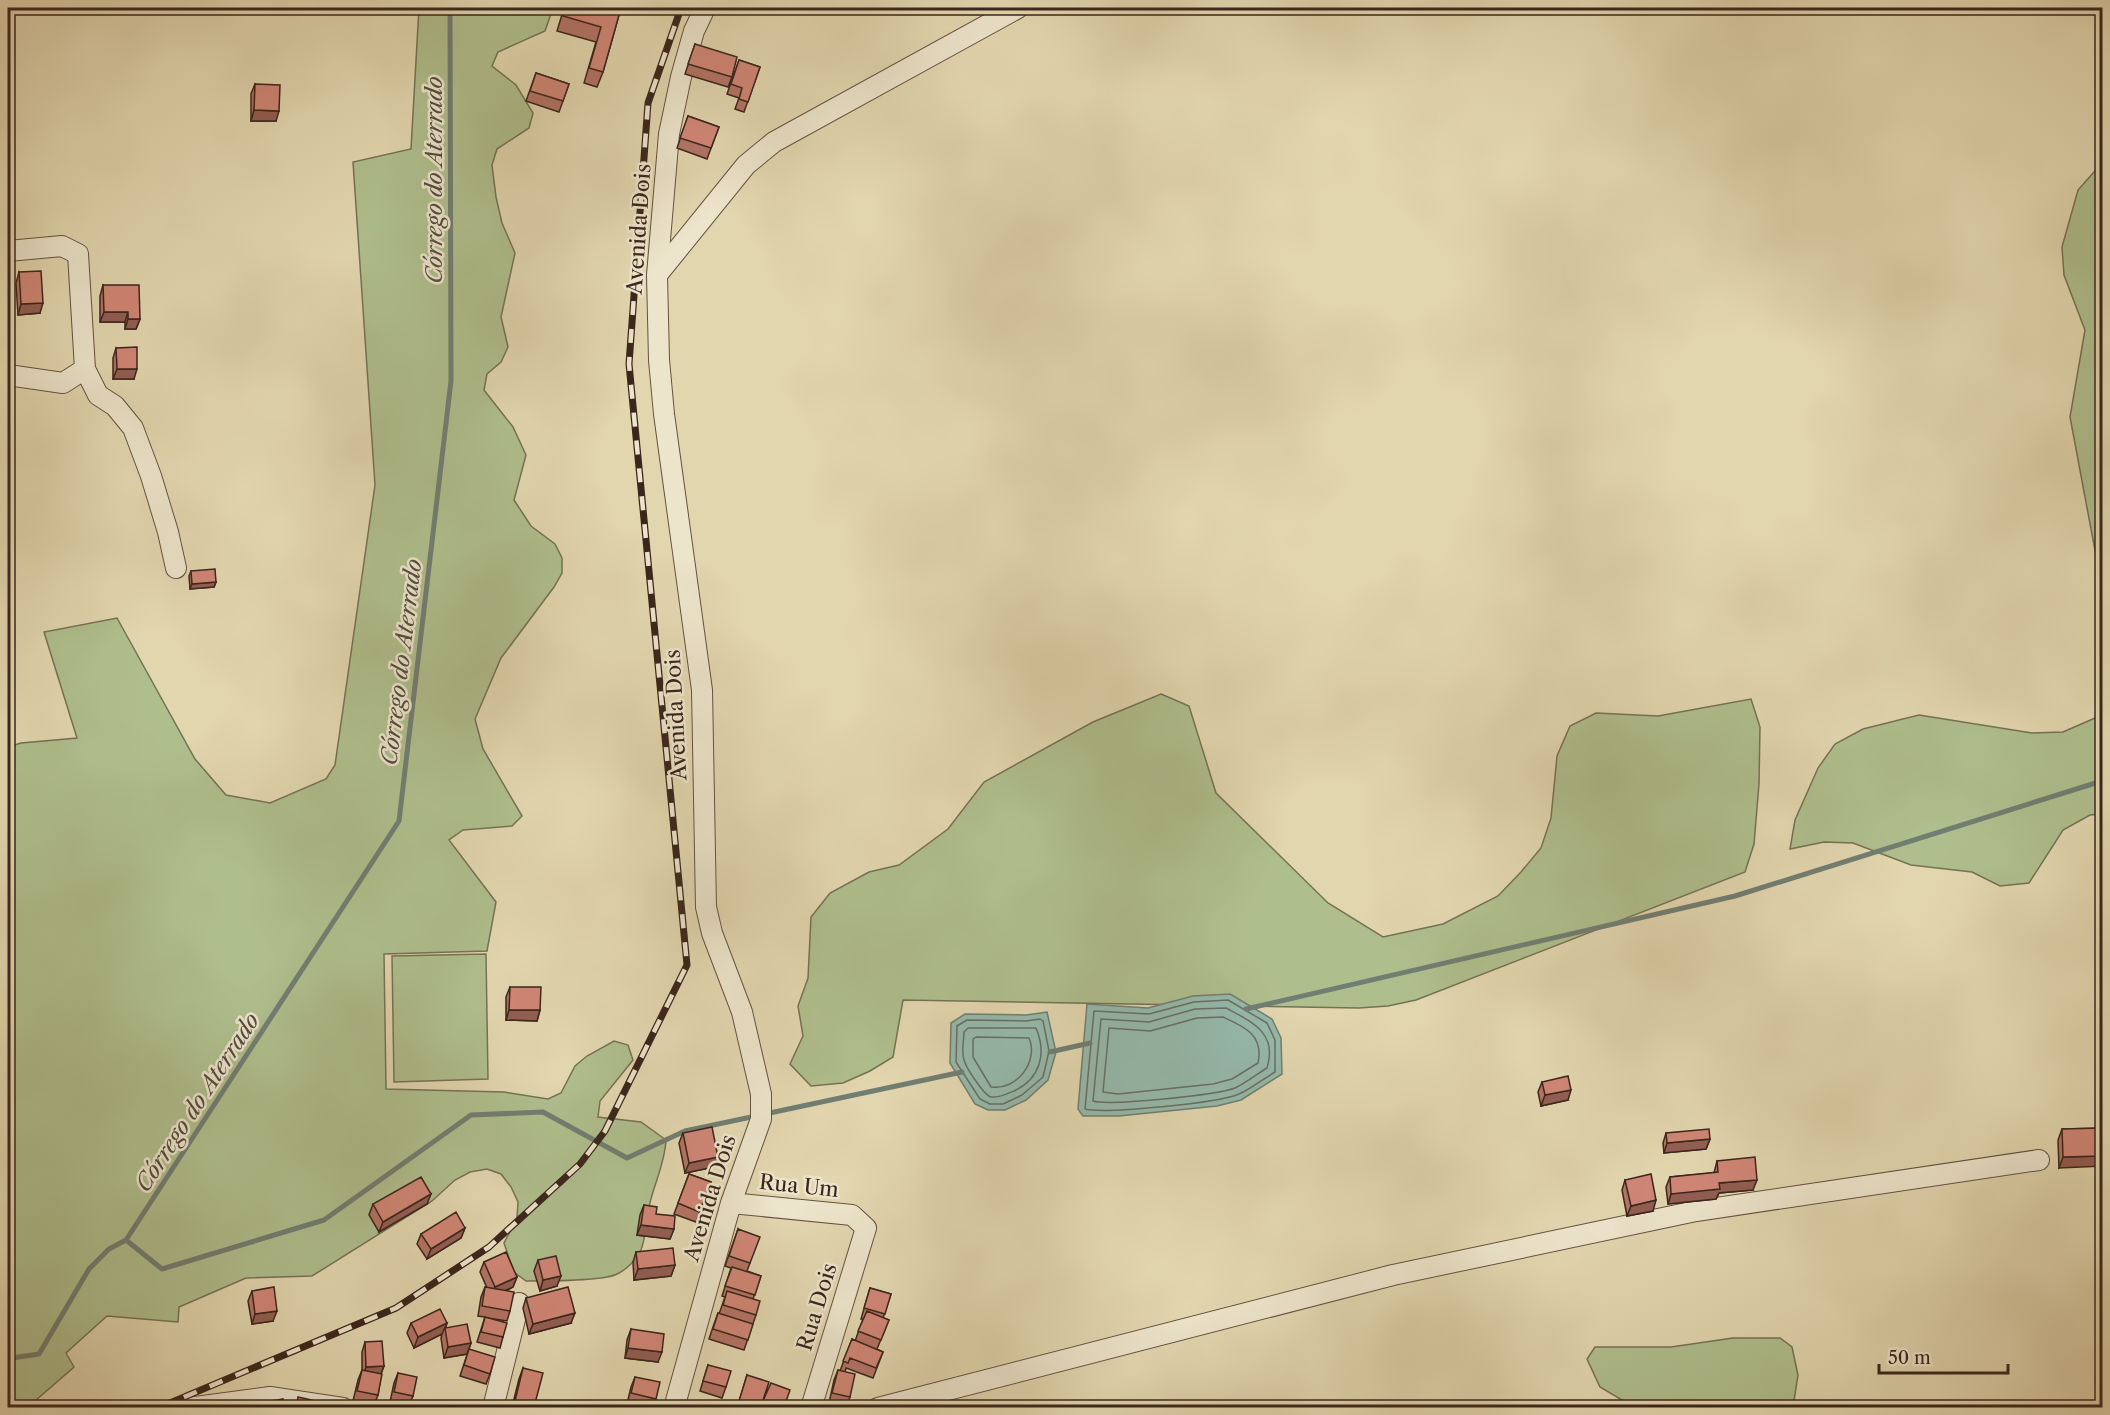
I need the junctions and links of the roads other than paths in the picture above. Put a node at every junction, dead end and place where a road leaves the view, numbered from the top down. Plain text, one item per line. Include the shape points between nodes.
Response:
1 (705, 8) edge
2 (1018, 8) edge
3 (8, 250) edge
4 (657, 275) junction
5 (85, 369) junction
6 (8, 375) edge
7 (176, 568) dead end
8 (2039, 1160) dead end
9 (731, 1203) junction
10 (860, 1222) joint
11 (519, 1303) dead end
12 (322, 1406) edge
13 (188, 1407) edge
14 (343, 1407) edge
15 (494, 1407) edge
16 (674, 1407) edge
17 (811, 1407) edge
18 (878, 1407) edge

1 - 4 street, Avenida Dois via 694,31 669,134
2 - 4 street via 774,142 746,165
3 - 5 street via 62,246 78,254
4 - 9 street, Avenida Dois via 664,414 702,690 706,908 742,1012 761,1094 761,1113
5 - 6 street via 63,383
5 - 7 street via 98,395 116,406 133,428 155,487
8 - 18 street via 1696,1211 1440,1265
9 - 10 street, Rua Um via 852,1215
9 - 16 street, Avenida Dois
10 - 17 street, Rua Dois via 866,1228
11 - 15 street
12 - 13 street via 270,1397
12 - 14 street

